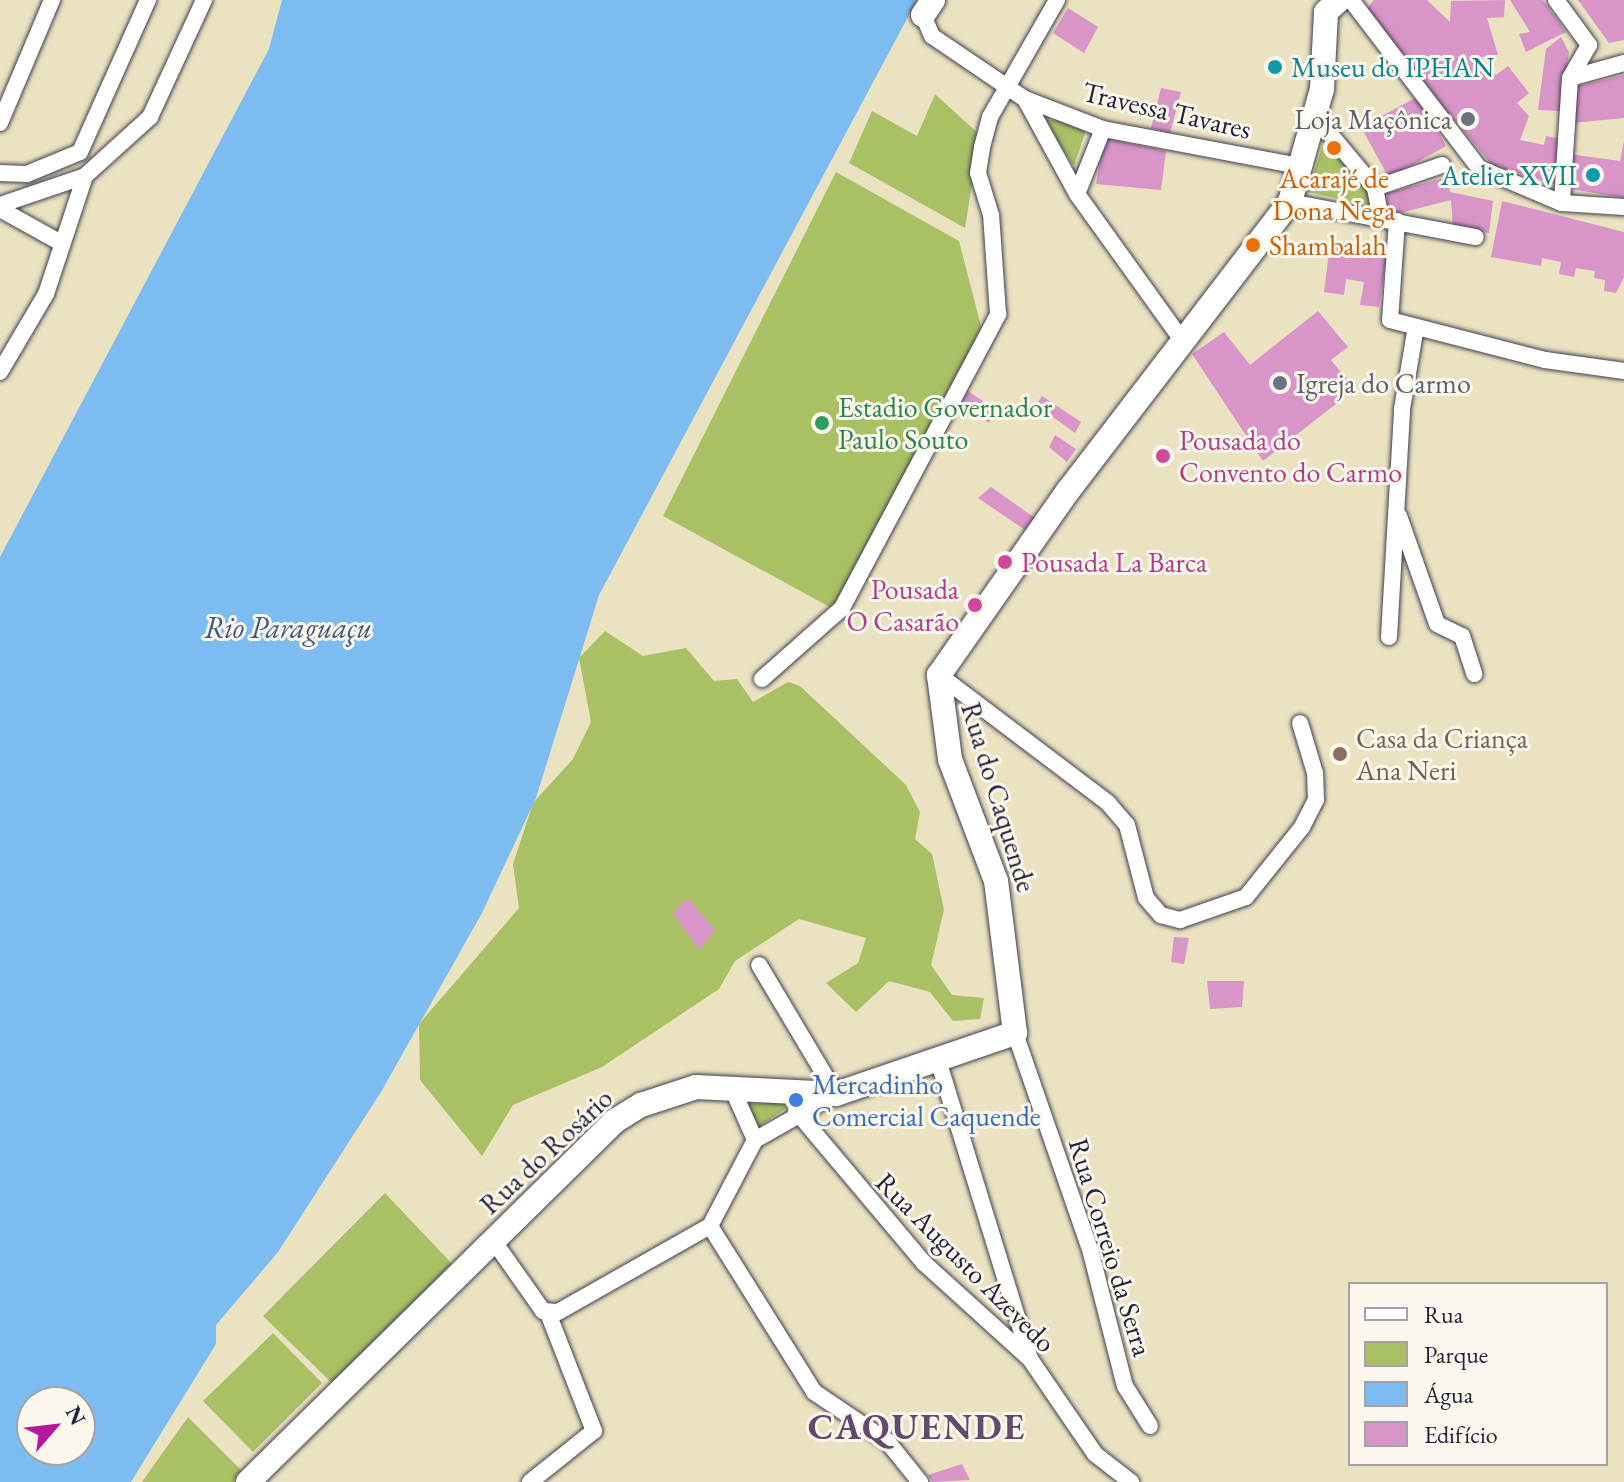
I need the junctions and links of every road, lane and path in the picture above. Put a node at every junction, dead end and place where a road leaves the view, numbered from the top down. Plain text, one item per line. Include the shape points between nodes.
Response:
1 (52, 0) edge
2 (148, 0) edge
3 (204, 0) edge
4 (1057, 0) edge
5 (1351, 0) edge
6 (1556, 0) edge
7 (1327, 4) edge
8 (928, 7) edge
9 (1589, 45) junction
10 (1624, 63) edge
11 (1606, 68) junction
12 (1570, 78) junction
13 (1010, 86) junction
14 (1025, 99) junction
15 (1314, 115) junction
16 (0, 123) edge
17 (1103, 129) junction
18 (1442, 165) dead end
19 (1299, 166) junction
20 (0, 173) edge
21 (85, 176) junction
22 (1375, 188) junction
23 (1077, 194) junction
24 (1290, 202) junction
25 (1562, 203) junction
26 (0, 207) edge
27 (1624, 207) edge
28 (1389, 219) junction
29 (1476, 237) dead end
30 (61, 243) junction
31 (1415, 332) junction
32 (1182, 340) junction
33 (2, 365) edge
34 (1624, 371) edge
35 (1396, 507) junction
36 (1389, 637) dead end
37 (1474, 674) dead end
38 (939, 675) junction
39 (762, 679) dead end
40 (1300, 723) dead end
41 (759, 965) dead end
42 (1015, 1033) junction
43 (938, 1060) junction
44 (732, 1088) junction
45 (836, 1094) junction
46 (796, 1111) junction
47 (755, 1140) junction
48 (710, 1226) junction
49 (493, 1240) junction
50 (545, 1312) junction
51 (1030, 1359) junction
52 (1150, 1426) dead end
53 (248, 1482) edge
54 (530, 1482) edge
55 (920, 1482) edge
56 (1131, 1482) edge

1 - 16 street
2 - 20 street via 80,152 27,174
3 - 21 street via 150,117
4 - 13 street
5 - 25 street via 1479,168
6 - 9 street
7 - 15 street
8 - 13 street via 932,36
9 - 11 street
9 - 12 street
10 - 11 street
11 - 12 street
12 - 25 street
13 - 14 street
13 - 39 street via 990,117 978,173 991,215 998,314 842,608
14 - 17 street, Travessa Tavares
14 - 23 street
15 - 19 street
15 - 22 street
17 - 19 street, Travessa Tavares
17 - 23 street
18 - 22 street
19 - 24 street
21 - 26 street
21 - 30 street
22 - 28 street
23 - 32 street
24 - 28 street
24 - 32 street via 1257,255
25 - 27 street
26 - 30 street
28 - 29 street
28 - 31 street via 1387,311
30 - 33 street via 46,294
31 - 34 street
31 - 35 street
32 - 38 street
35 - 36 street
35 - 37 street via 1437,624 1462,636
38 - 40 street via 1108,803 1127,825 1146,898 1161,915 1180,920 1246,897 1302,827 1316,800 1315,773
38 - 42 street, Rua do Caquende via 950,759 996,881
41 - 45 street
42 - 43 street
42 - 52 street, Rua Correio da Serra via 1091,1253 1125,1386
43 - 45 street
43 - 51 street
44 - 45 street, Rua do Rosário
44 - 47 street
44 - 49 street, Rua do Rosário via 671,1092 615,1121
45 - 46 street
46 - 47 street
46 - 51 street, Rua Augusto Azevedo via 924,1263
47 - 48 street
48 - 50 street
48 - 55 street via 814,1392 887,1441
49 - 50 street
49 - 53 street, Rua do Rosário
50 - 54 street via 594,1431
51 - 56 street, Rua Augusto Azevedo via 1095,1454

